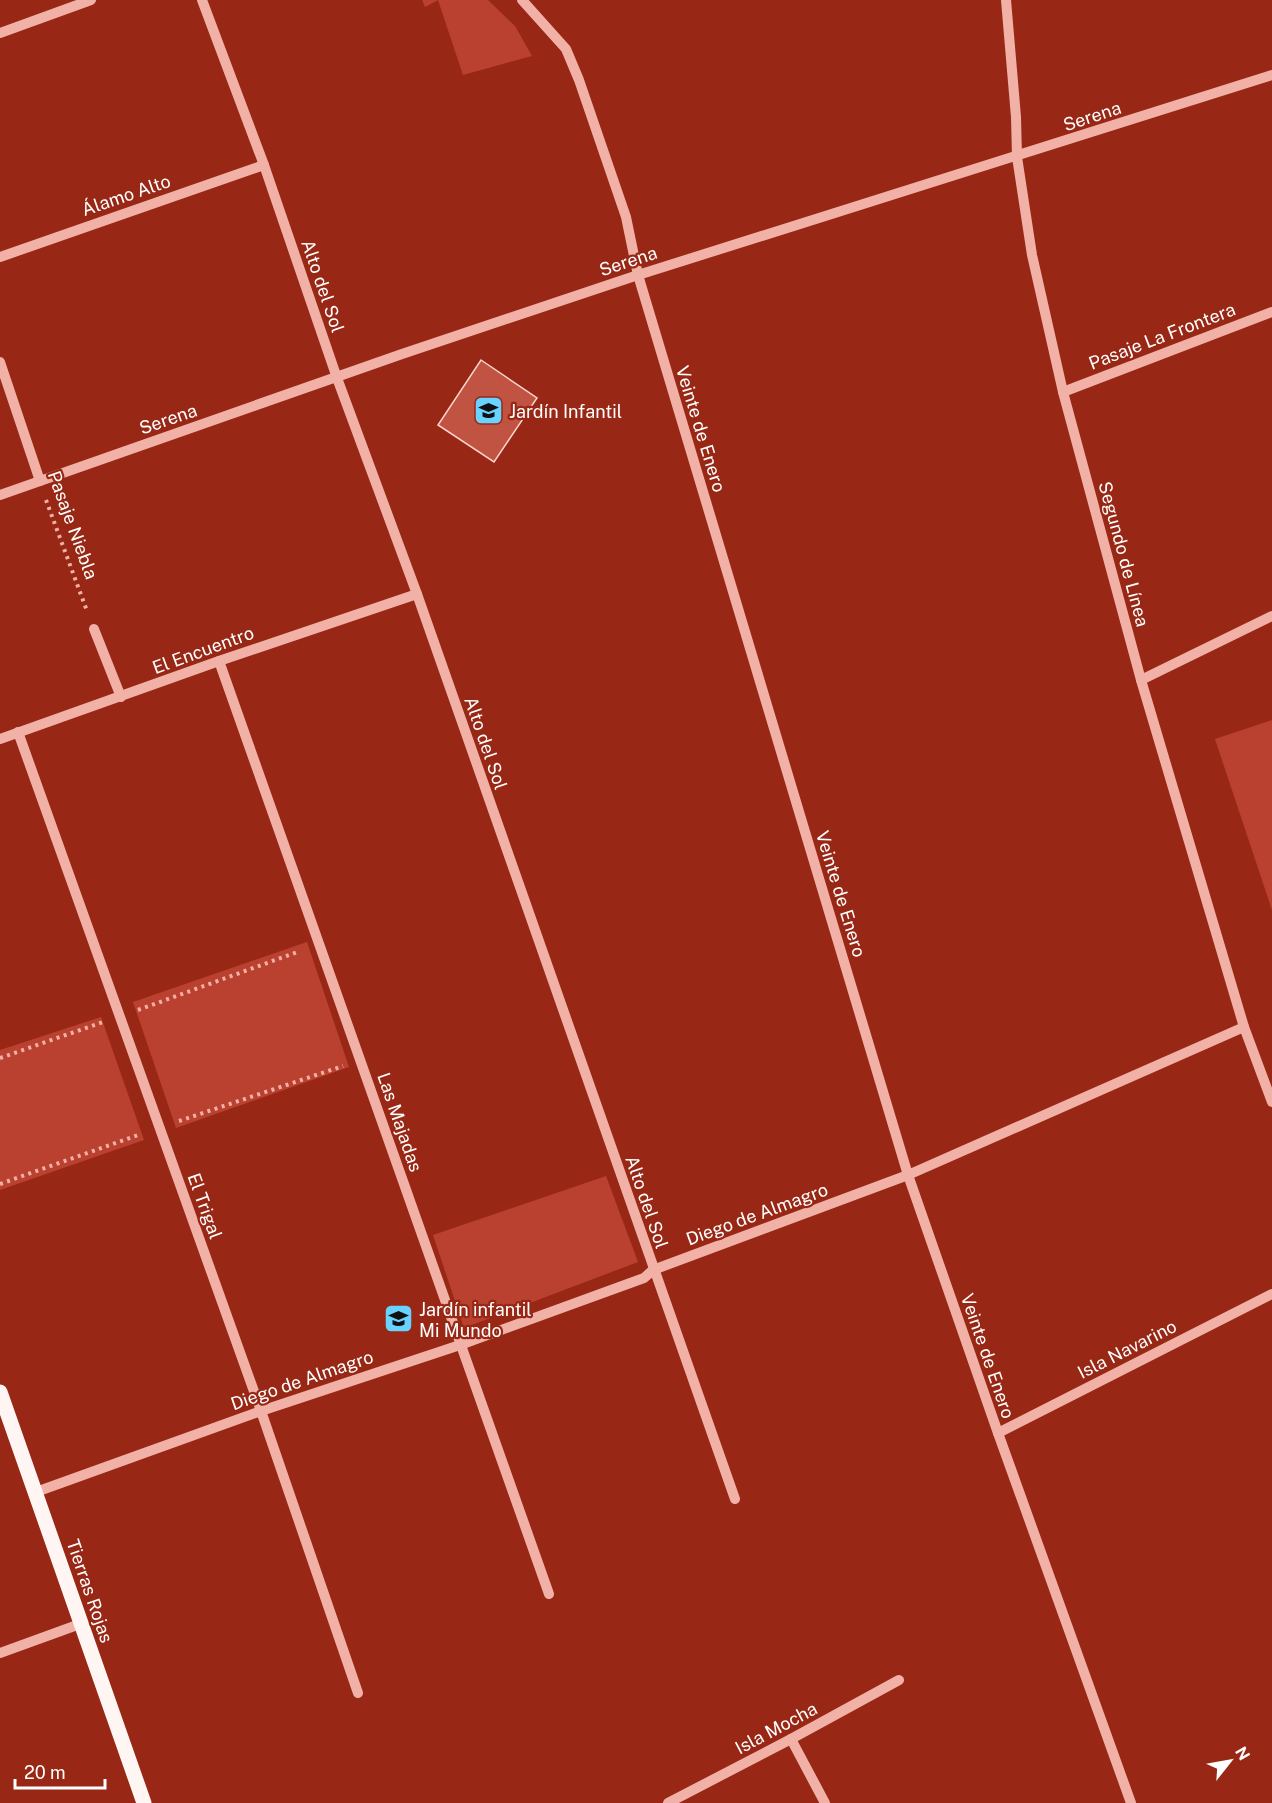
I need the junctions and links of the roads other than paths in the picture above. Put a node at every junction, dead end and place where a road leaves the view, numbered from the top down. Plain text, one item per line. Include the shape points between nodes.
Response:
1 (91, 0) edge
2 (202, 0) edge
3 (522, 0) edge
4 (1006, 0) edge
5 (0, 33) edge
6 (1272, 75) edge
7 (1017, 157) junction
8 (264, 165) junction
9 (0, 257) edge
10 (638, 275) junction
11 (1272, 312) edge
12 (0, 362) edge
13 (337, 378) junction
14 (1063, 392) junction
15 (39, 481) junction
16 (0, 495) edge
17 (417, 594) junction
18 (1272, 616) edge
19 (94, 628) road end
20 (219, 661) junction
21 (1141, 680) junction
22 (121, 697) junction
23 (18, 732) junction
24 (0, 739) edge
25 (1244, 1027) junction
26 (1272, 1102) edge
27 (908, 1175) junction
28 (653, 1270) junction
29 (1272, 1294) edge
30 (460, 1345) junction
31 (0, 1392) edge
32 (261, 1411) junction
33 (998, 1433) junction
34 (36, 1492) junction
35 (735, 1499) dead end
36 (549, 1594) dead end
37 (80, 1624) junction
38 (0, 1653) edge
39 (899, 1680) dead end
40 (358, 1693) dead end
41 (791, 1739) junction
42 (144, 1803) edge
43 (668, 1803) edge
44 (825, 1803) edge
45 (1131, 1803) edge

1 - 5 street
2 - 8 street, Alto del Sol
3 - 10 street, Veinte de Enero via 566,49 626,217
4 - 7 street, Segundo de Línea
6 - 7 street, Serena
7 - 10 street, Serena
7 - 14 street, Segundo de Línea via 1032,255
8 - 9 street, Álamo Alto
8 - 13 street, Alto del Sol
10 - 13 street, Serena
10 - 27 street, Veinte de Enero
11 - 14 street, Pasaje La Frontera
12 - 15 street, Pasaje Niebla
13 - 15 street, Serena
13 - 17 street, Alto del Sol
14 - 21 street, Segundo de Línea
15 - 16 street, Serena
17 - 20 street, El Encuentro
17 - 28 street, Alto del Sol
18 - 21 street
19 - 22 street
20 - 22 street, El Encuentro
20 - 30 street, Las Majadas
21 - 25 street, Segundo de Línea
22 - 23 street, El Encuentro
23 - 24 street, El Encuentro
23 - 32 street, El Trigal
25 - 26 street, Segundo de Línea
25 - 27 street, Diego de Almagro
27 - 28 street, Diego de Almagro
27 - 33 street, Veinte de Enero
28 - 30 street, Diego de Almagro via 644,1278
28 - 35 street, Alto del Sol
29 - 33 street, Isla Navarino
30 - 32 street, Diego de Almagro
30 - 36 street, Las Majadas
31 - 34 main road, Tierras Rojas
32 - 34 street, Diego de Almagro
32 - 40 street, El Trigal
33 - 45 street, Veinte de Enero
34 - 37 main road, Tierras Rojas
37 - 38 street
37 - 42 main road, Tierras Rojas
39 - 41 street, Isla Mocha
41 - 43 street, Isla Mocha
41 - 44 street

